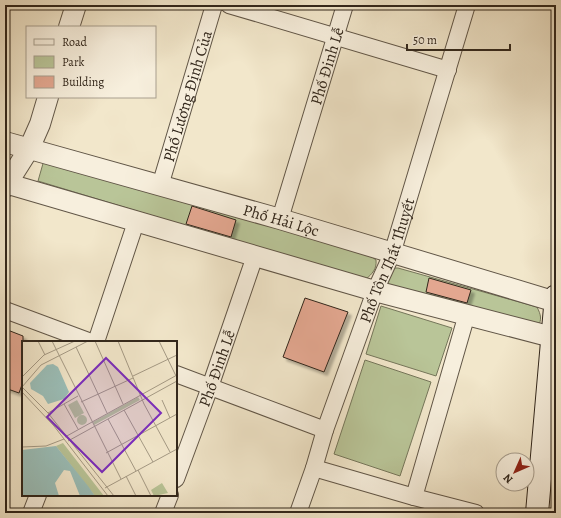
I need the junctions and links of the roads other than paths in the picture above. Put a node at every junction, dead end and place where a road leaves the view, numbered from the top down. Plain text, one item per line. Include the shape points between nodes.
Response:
1 (76, 5) edge
2 (214, 5) edge
3 (229, 5) edge
4 (345, 5) edge
5 (467, 5) edge
6 (69, 26) edge
7 (336, 37) junction
8 (448, 70) junction
9 (48, 98) edge
10 (5, 142) edge
11 (29, 149) junction
12 (5, 184) edge
13 (160, 186) junction
14 (280, 219) junction
15 (136, 222) junction
16 (392, 254) junction
17 (255, 256) junction
18 (375, 291) junction
19 (556, 300) edge
20 (5, 310) edge
21 (467, 314) junction
22 (554, 337) edge
23 (88, 341) edge
24 (96, 341) edge
25 (177, 374) edge
26 (210, 387) junction
27 (325, 430) junction
28 (314, 468) junction
29 (177, 476) edge
30 (38, 496) edge
31 (170, 496) edge
32 (414, 497) junction
33 (31, 513) edge
34 (163, 513) edge
35 (298, 513) edge
36 (476, 513) edge
37 (537, 513) edge

1 - 6 street
2 - 13 street, Phố Lương Định Của
3 - 7 street
4 - 7 street, Phố Đinh Lễ
5 - 8 street, Phố Tôn Thất Thuyết
7 - 8 street
7 - 14 street, Phố Đinh Lễ
8 - 16 street, Phố Tôn Thất Thuyết
9 - 11 street
10 - 11 street, Phố Hải Lộc
11 - 12 street
11 - 13 street, Phố Hải Lộc
12 - 15 street
13 - 14 street, Phố Hải Lộc
14 - 16 street, Phố Hải Lộc
15 - 17 street
15 - 24 street
16 - 18 street, Phố Tôn Thất Thuyết
16 - 19 street, Phố Hải Lộc
17 - 18 street
17 - 26 street, Phố Đinh Lễ
18 - 21 street
18 - 27 street, Phố Tôn Thất Thuyết
19 - 22 main road
20 - 23 street
21 - 22 street
21 - 32 street
22 - 37 main road
25 - 26 street
26 - 27 street
26 - 29 street, Phố Đinh Lễ
27 - 28 street, Phố Tôn Thất Thuyết
28 - 32 street
28 - 35 street, Phố Tôn Thất Thuyết
30 - 33 street
31 - 34 street
32 - 36 street

